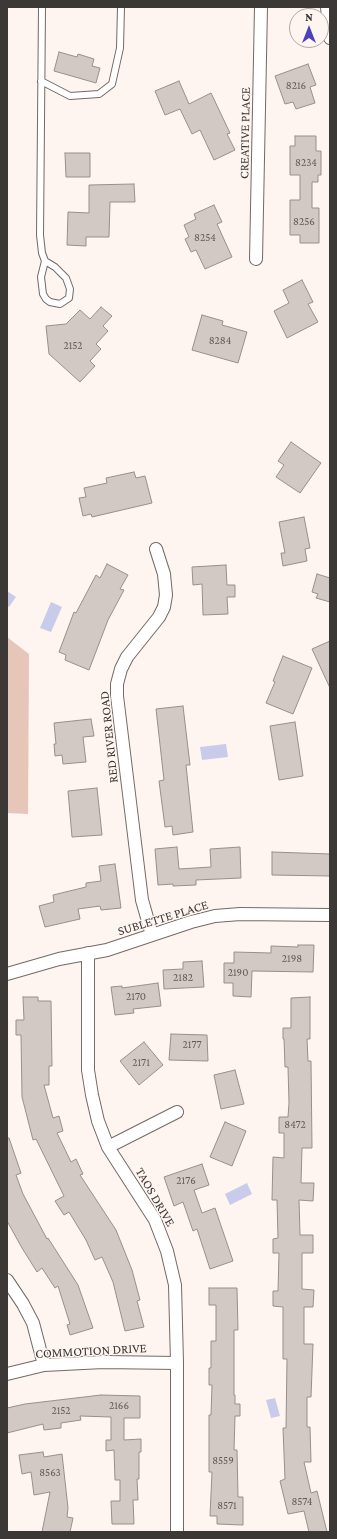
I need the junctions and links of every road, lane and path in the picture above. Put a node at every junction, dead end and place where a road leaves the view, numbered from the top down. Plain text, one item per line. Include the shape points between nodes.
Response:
1 (42, 7) edge
2 (121, 7) edge
3 (262, 7) edge
4 (327, 7) edge
5 (330, 38) edge
6 (41, 81) junction
7 (256, 259) dead end
8 (46, 262) junction
9 (156, 549) dead end
10 (330, 915) edge
11 (152, 935) junction
12 (88, 953) junction
13 (7, 974) edge
14 (177, 1112) dead end
15 (108, 1147) junction
16 (7, 1280) edge
17 (177, 1363) junction
18 (44, 1365) junction
19 (7, 1374) edge
20 (177, 1532) edge

1 - 6 lane
2 - 6 lane via 120,48 112,84 99,94 70,96
3 - 7 street, CREATIVE PLACE
4 - 5 street
6 - 8 lane via 40,236
8 - 8 lane via 61,272 69,283 69,298 60,304 50,302 43,294 41,277
9 - 11 street, RED RIVER ROAD via 164,574 164,606 159,617 127,657 117,684 142,900
10 - 11 street, SUBLETTE PLACE via 215,916
11 - 12 street, SUBLETTE PLACE via 107,950
12 - 13 street, SUBLETTE PLACE
12 - 15 street, TAOS DRIVE via 88,1070 98,1121
14 - 15 street
15 - 17 street, TAOS DRIVE via 155,1220 167,1250 175,1285
16 - 18 street via 33,1323
17 - 18 street, COMMOTION DRIVE via 103,1362
17 - 20 street, TAOS DRIVE
18 - 19 street, COMMOTION DRIVE

